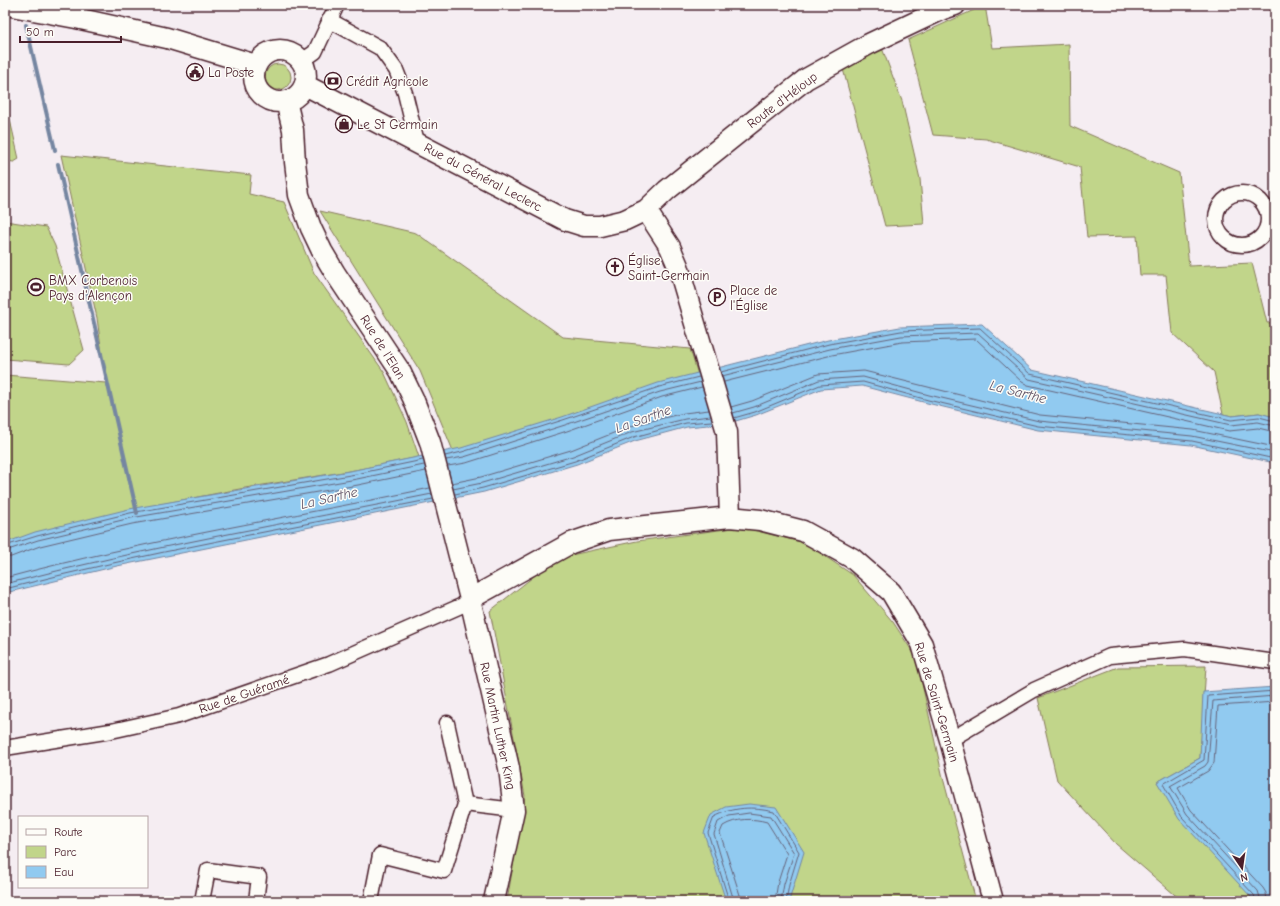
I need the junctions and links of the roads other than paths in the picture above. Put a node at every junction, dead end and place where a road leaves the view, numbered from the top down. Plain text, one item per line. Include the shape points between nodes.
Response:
1 (6, 5) edge
2 (337, 5) edge
3 (955, 5) edge
4 (79, 11) edge
5 (329, 20) junction
6 (302, 61) junction
7 (256, 65) junction
8 (305, 85) junction
9 (286, 102) junction
10 (417, 142) junction
11 (646, 210) junction
12 (730, 517) junction
13 (470, 599) junction
14 (1275, 662) edge
15 (447, 723) dead end
16 (950, 740) junction
17 (5, 748) edge
18 (465, 804) junction
19 (514, 810) junction
20 (202, 901) edge
21 (256, 901) edge
22 (372, 901) edge
23 (494, 901) edge
24 (993, 901) edge

1 - 4 street
2 - 5 street
3 - 11 street, Route d'Héloup via 869,44 806,79 667,190
4 - 7 street
5 - 6 street via 315,52
5 - 10 street via 380,48 396,70 405,93
6 - 7 street via 287,51 278,50 269,52
6 - 8 street via 306,73
7 - 9 street via 254,77 257,89 266,98
8 - 9 street via 298,95
8 - 10 street, Rue du Général Leclerc
9 - 13 street, Rue de l'Elan via 293,130 299,196 322,251 400,371 413,398 430,442
10 - 11 street, Rue du Général Leclerc via 565,220 584,226 600,226 625,220
11 - 12 street via 670,247 727,432
12 - 13 street, Rue de Saint-Germain via 609,530 571,543
12 - 16 street, Rue de Saint-Germain via 760,520 802,531 852,558 891,592 922,644
13 - 17 street, Rue de Guéramé via 463,605 329,664 180,716 111,731
13 - 19 street, Rue Martin Luther King via 509,768
14 - 16 street via 1185,649 1110,656 1034,690
15 - 18 street
16 - 24 street, Rue de Saint-Germain
18 - 19 street
18 - 22 street via 444,871 380,855
19 - 23 street, Rue Martin Luther King
20 - 21 street via 208,870 259,877

